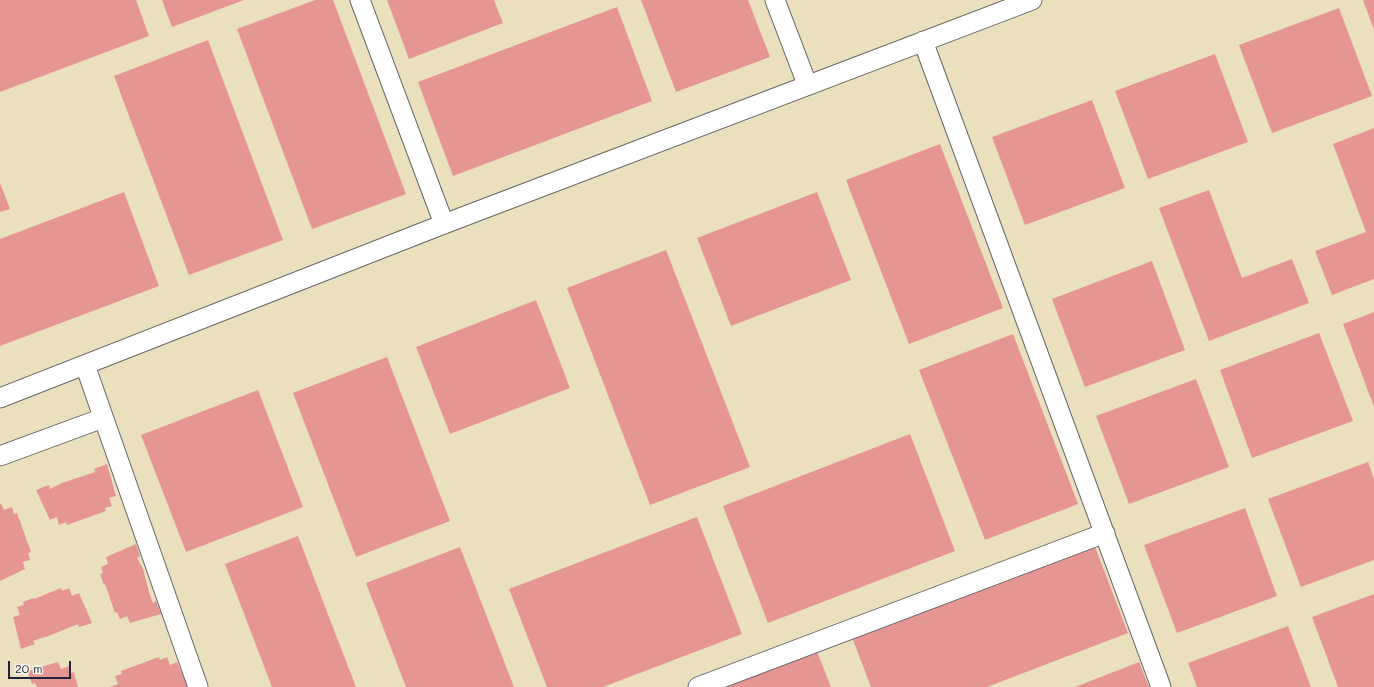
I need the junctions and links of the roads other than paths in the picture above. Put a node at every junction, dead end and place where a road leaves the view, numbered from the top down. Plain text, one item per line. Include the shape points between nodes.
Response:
1 (360, 0) edge
2 (775, 0) edge
3 (1032, 0) edge
4 (923, 41) junction
5 (807, 84) junction
6 (444, 224) junction
7 (85, 365) junction
8 (0, 398) edge
9 (103, 418) junction
10 (0, 456) edge
11 (1105, 533) junction
12 (198, 687) edge
13 (698, 687) edge
14 (1162, 687) edge

1 - 6 street
2 - 5 street
3 - 4 street
4 - 5 street
4 - 11 street
5 - 6 street
6 - 7 street
7 - 8 street
7 - 9 street
9 - 10 street
9 - 12 street
11 - 13 street
11 - 14 street

